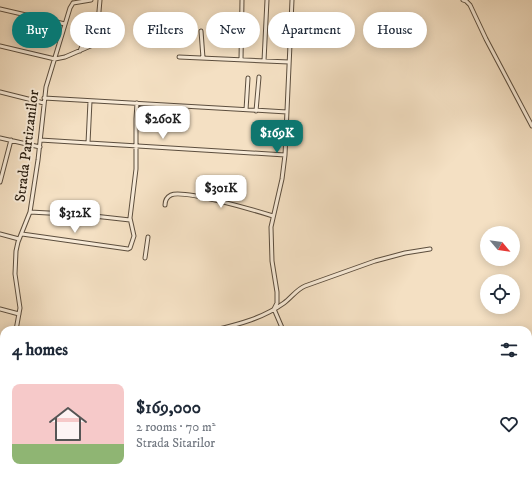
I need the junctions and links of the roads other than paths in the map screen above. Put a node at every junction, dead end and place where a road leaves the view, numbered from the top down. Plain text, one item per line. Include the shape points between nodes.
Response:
1 (91, 0) edge
2 (100, 0) edge
3 (242, 0) edge
4 (267, 0) edge
5 (292, 0) edge
6 (463, 0) edge
7 (72, 2) edge
8 (0, 9) edge
9 (99, 12) edge
10 (66, 24) junction
11 (201, 31) dead end
12 (0, 46) edge
13 (81, 48) edge
14 (87, 48) edge
15 (80, 51) junction
16 (179, 57) dead end
17 (203, 58) junction
18 (54, 59) junction
19 (241, 60) junction
20 (264, 61) junction
21 (289, 62) junction
22 (259, 77) dead end
23 (248, 78) dead end
24 (0, 92) edge
25 (44, 98) junction
26 (90, 101) junction
27 (44, 103) junction
28 (137, 103) junction
29 (246, 110) junction
30 (256, 111) junction
31 (287, 112) junction
32 (532, 126) edge
33 (0, 138) edge
34 (11, 140) junction
35 (40, 140) junction
36 (88, 143) junction
37 (136, 146) junction
38 (40, 147) junction
39 (285, 155) junction
40 (0, 182) edge
41 (165, 205) dead end
42 (30, 212) junction
43 (273, 216) junction
44 (130, 220) junction
45 (0, 234) edge
46 (22, 234) junction
47 (148, 237) dead end
48 (19, 239) junction
49 (430, 250) dead end
50 (145, 258) dead end
51 (0, 309) edge
52 (274, 309) junction
53 (20, 314) junction
54 (17, 326) edge
55 (230, 326) edge
56 (280, 326) edge

1 - 7 street
2 - 9 street
3 - 19 street
4 - 20 street
5 - 21 street
6 - 32 street via 470,5
7 - 10 street, Strada Partizanilor
8 - 10 street
10 - 18 street, Strada Partizanilor
11 - 17 street
12 - 18 street
13 - 15 street
14 - 15 street
15 - 18 street via 62,59
16 - 17 street
17 - 19 street
18 - 25 street, Strada Partizanilor
19 - 20 street
20 - 21 street
21 - 31 street
22 - 30 street
23 - 29 street
24 - 27 street
25 - 26 street
25 - 27 street, Strada Partizanilor
26 - 28 street
26 - 36 street
27 - 35 street, Strada Partizanilor
28 - 29 street
28 - 37 street
29 - 30 street
30 - 31 street
31 - 39 street
33 - 34 street
34 - 38 street
34 - 40 street
35 - 36 street
35 - 38 street, Strada Partizanilor
36 - 37 street
37 - 39 street
37 - 44 street
38 - 42 street, Strada Partizanilor
39 - 43 street
41 - 43 street via 169,196 178,194 213,199
42 - 44 street
42 - 46 street, Strada Partizanilor
43 - 52 street via 272,261 277,292
44 - 46 street via 134,234 130,249
45 - 48 street
46 - 48 street, Strada Partizanilor
47 - 50 street
48 - 53 street, Strada Partizanilor via 15,274
49 - 52 street via 375,261 305,286
51 - 53 street
52 - 55 street via 256,319
52 - 56 street
53 - 54 street, Strada Partizanilor

